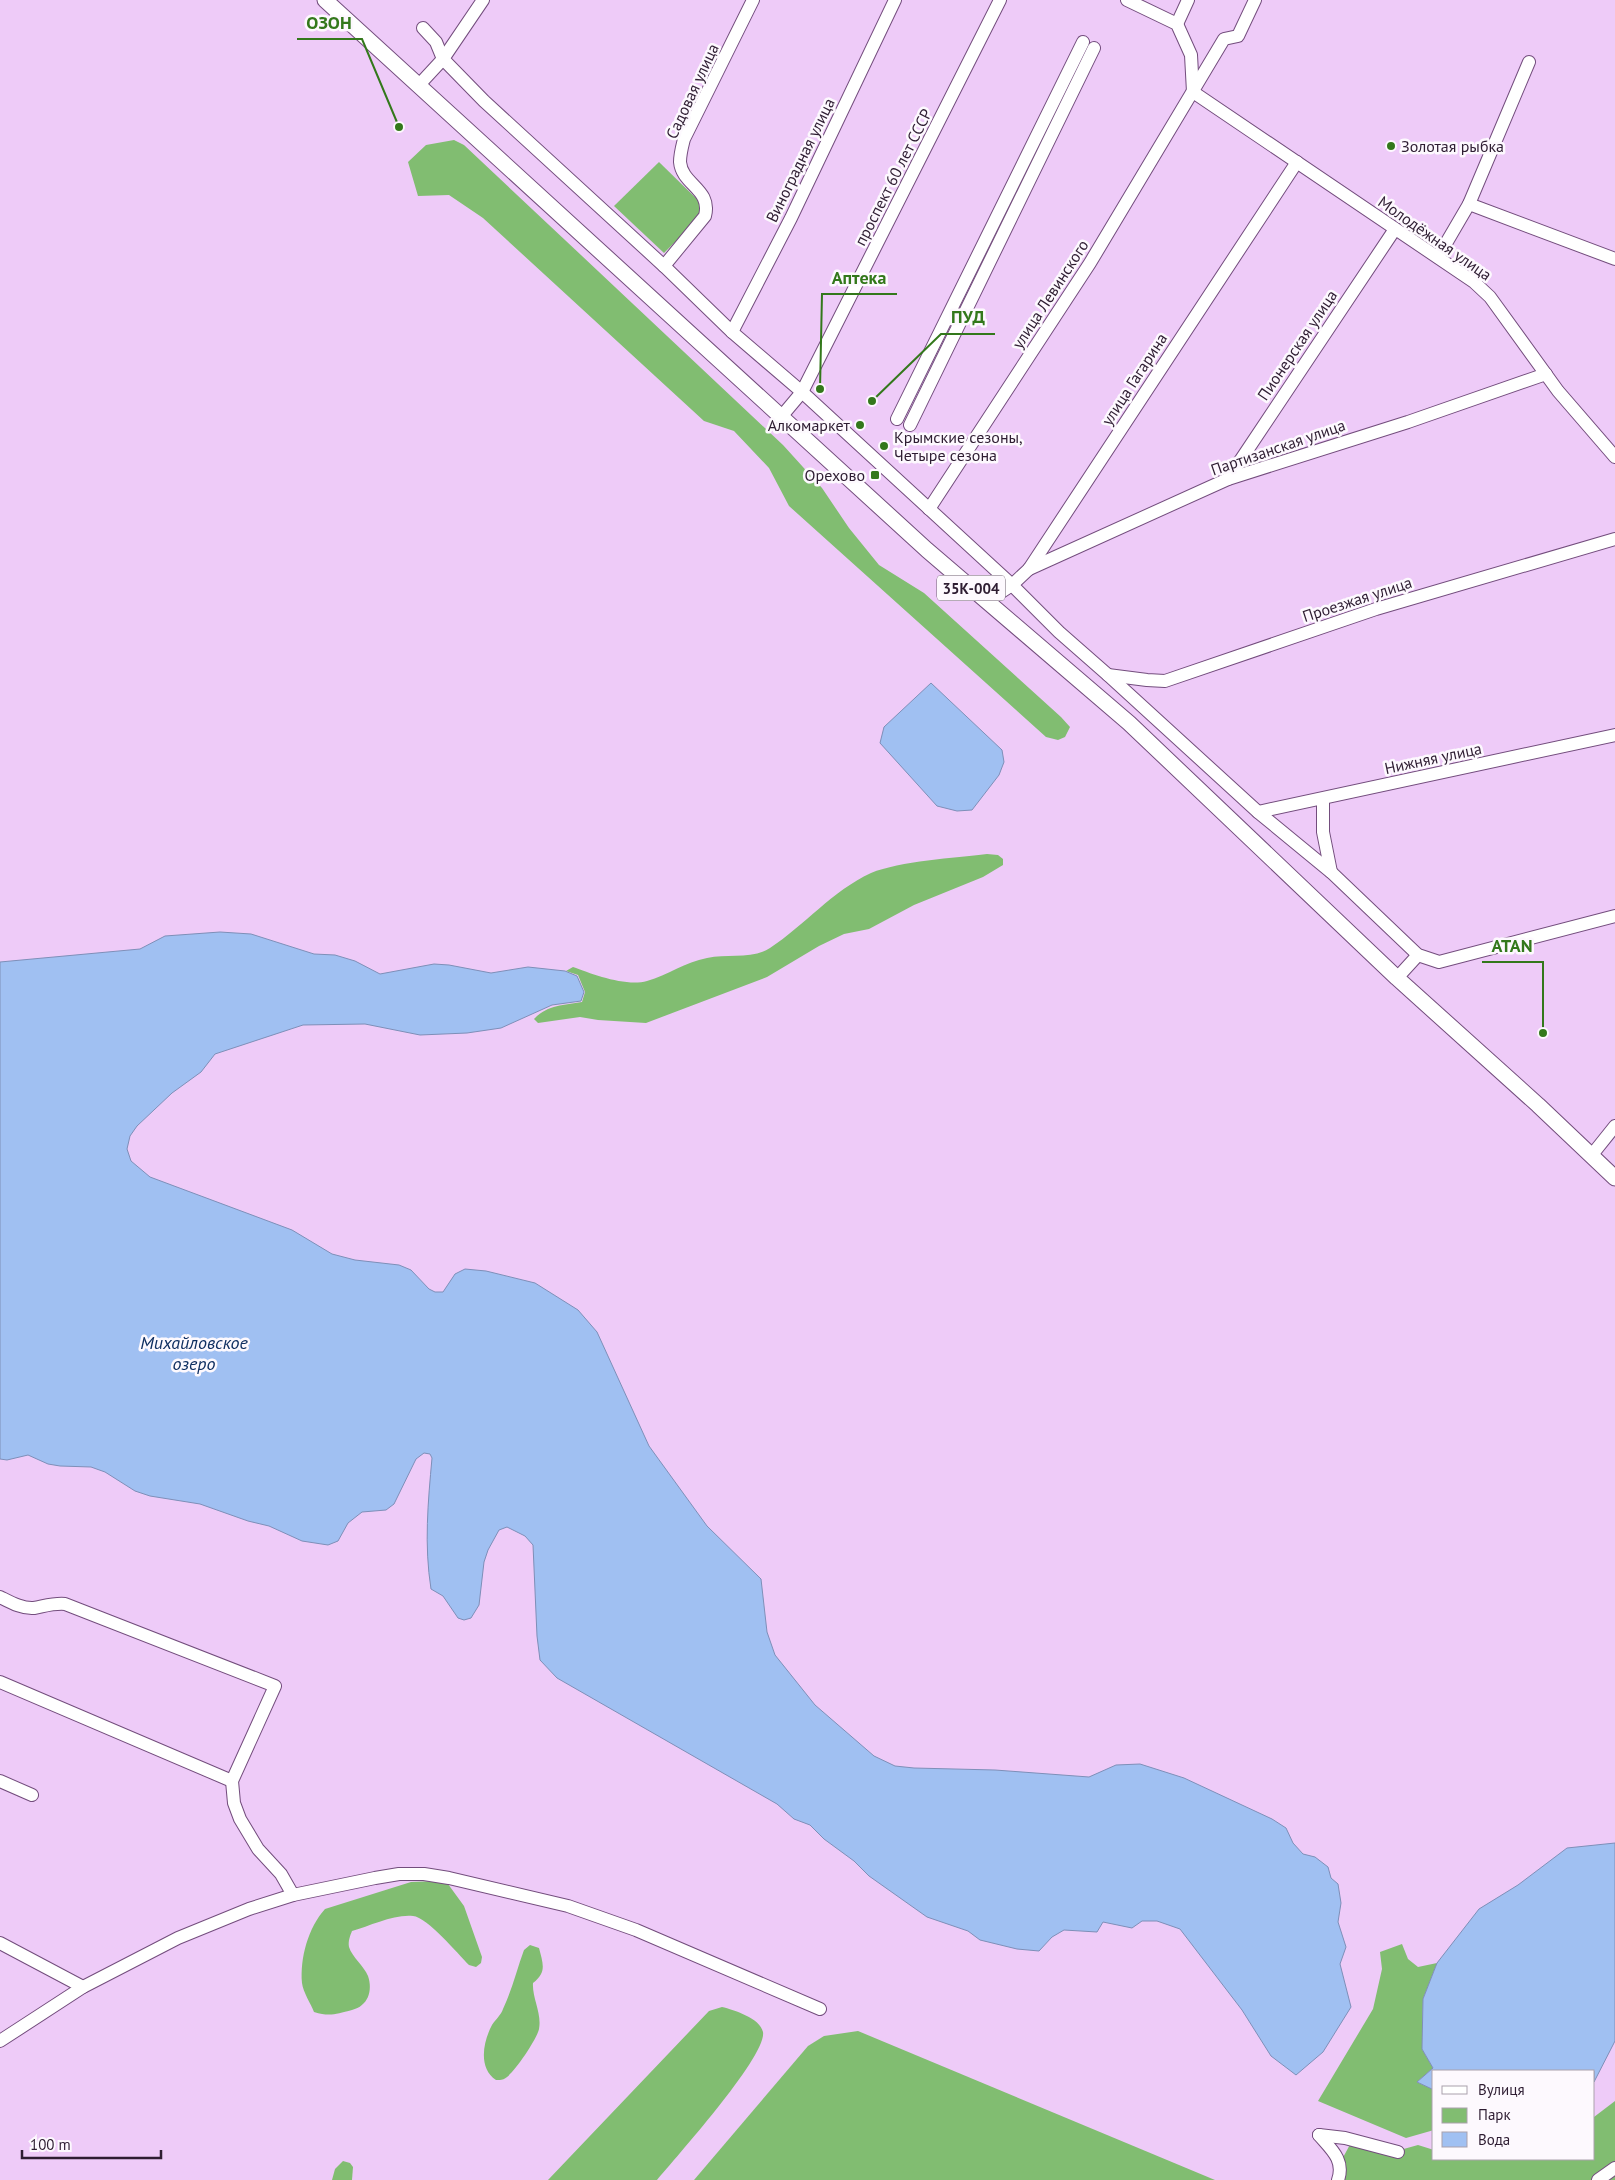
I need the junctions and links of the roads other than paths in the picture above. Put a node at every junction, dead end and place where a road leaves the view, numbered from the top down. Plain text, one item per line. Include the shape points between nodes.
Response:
1 (325, 0) edge
2 (482, 0) edge
3 (753, 0) edge
4 (894, 0) edge
5 (1000, 0) edge
6 (1128, 0) edge
7 (1188, 0) edge
8 (1255, 0) edge
9 (1177, 24) junction
10 (423, 28) dead end
11 (443, 58) junction
12 (1529, 62) dead end
13 (418, 86) junction
14 (1194, 92) junction
15 (1297, 162) junction
16 (1469, 204) junction
17 (1394, 229) junction
18 (1438, 258) junction
19 (1615, 259) edge
20 (664, 266) junction
21 (962, 289) junction
22 (974, 295) junction
23 (732, 332) junction
24 (1546, 374) junction
25 (913, 386) junction
26 (802, 392) junction
27 (926, 392) junction
28 (781, 417) junction
29 (897, 418) dead end
30 (910, 425) dead end
31 (1615, 457) edge
32 (1228, 479) junction
33 (928, 509) junction
34 (1615, 538) edge
35 (1028, 569) junction
36 (1012, 584) junction
37 (986, 602) junction
38 (1108, 675) junction
39 (1615, 735) edge
40 (1323, 799) junction
41 (1258, 812) junction
42 (1331, 872) junction
43 (1615, 916) edge
44 (1418, 955) junction
45 (1398, 978) junction
46 (1615, 1126) edge
47 (1591, 1156) junction
48 (1615, 1178) edge
49 (0, 1598) edge
50 (0, 1682) edge
51 (0, 1781) edge
52 (232, 1781) junction
53 (32, 1795) dead end
54 (293, 1896) junction
55 (0, 1943) edge
56 (83, 1987) junction
57 (820, 2009) dead end
58 (0, 2041) edge
59 (1398, 2152) dead end
60 (1615, 2168) edge
61 (1338, 2180) edge
62 (1598, 2180) edge

1 - 13 main road, 35К-004
2 - 11 street
3 - 20 street, Садовая улица via 681,151 683,170 706,200 705,216
4 - 23 street, Виноградная улица via 791,218
5 - 26 street, проспект 60 лет СССР
6 - 9 street
7 - 9 street
8 - 14 street, улица Левинского via 1238,36 1224,39
9 - 14 street via 1190,55
10 - 11 street via 441,49
11 - 13 street
11 - 20 street via 484,101
12 - 16 street
13 - 28 main road, 35К-004
14 - 15 street, Молодёжная улица
14 - 33 street, улица Левинского via 1090,263
15 - 17 street, Молодёжная улица
15 - 35 street, улица Гагарина
16 - 18 street
16 - 19 street
17 - 18 street, Молодёжная улица
17 - 32 street, Пионерская улица
18 - 24 street, Молодёжная улица via 1490,297
20 - 23 street
21 - 22 street
21 - 22 street via 1089,45
21 - 25 street
22 - 27 street
23 - 26 street
24 - 31 street, Молодёжная улица
24 - 32 street, Партизанская улица
25 - 27 street
25 - 29 street
26 - 28 street, проспект 60 лет СССР
26 - 33 street
27 - 30 street
28 - 37 main road, 35К-004
32 - 35 street, Партизанская улица
33 - 36 street
34 - 38 street, Проезжая улица via 1376,609 1165,680
35 - 36 street, улица Гагарина
36 - 37 street, улица Гагарина
36 - 38 street via 1059,632
37 - 45 main road, 35К-004 via 1129,723
38 - 41 street
39 - 40 street, Нижняя улица
40 - 41 street, Нижняя улица
40 - 42 street via 1323,832
41 - 42 street
42 - 44 street
43 - 44 street via 1439,962
44 - 45 street
45 - 47 main road, 35К-004
46 - 47 street
47 - 48 main road, 35К-004
49 - 52 street via 32,1608 65,1604 275,1686
50 - 52 street
51 - 53 street
52 - 54 street via 240,1820 258,1850 281,1874
54 - 56 street via 248,1909 178,1938
54 - 57 street via 399,1874 449,1878 576,1909 636,1930
55 - 56 street
56 - 58 street
59 - 61 street via 1319,2134 1338,2157 1341,2166
60 - 62 street

